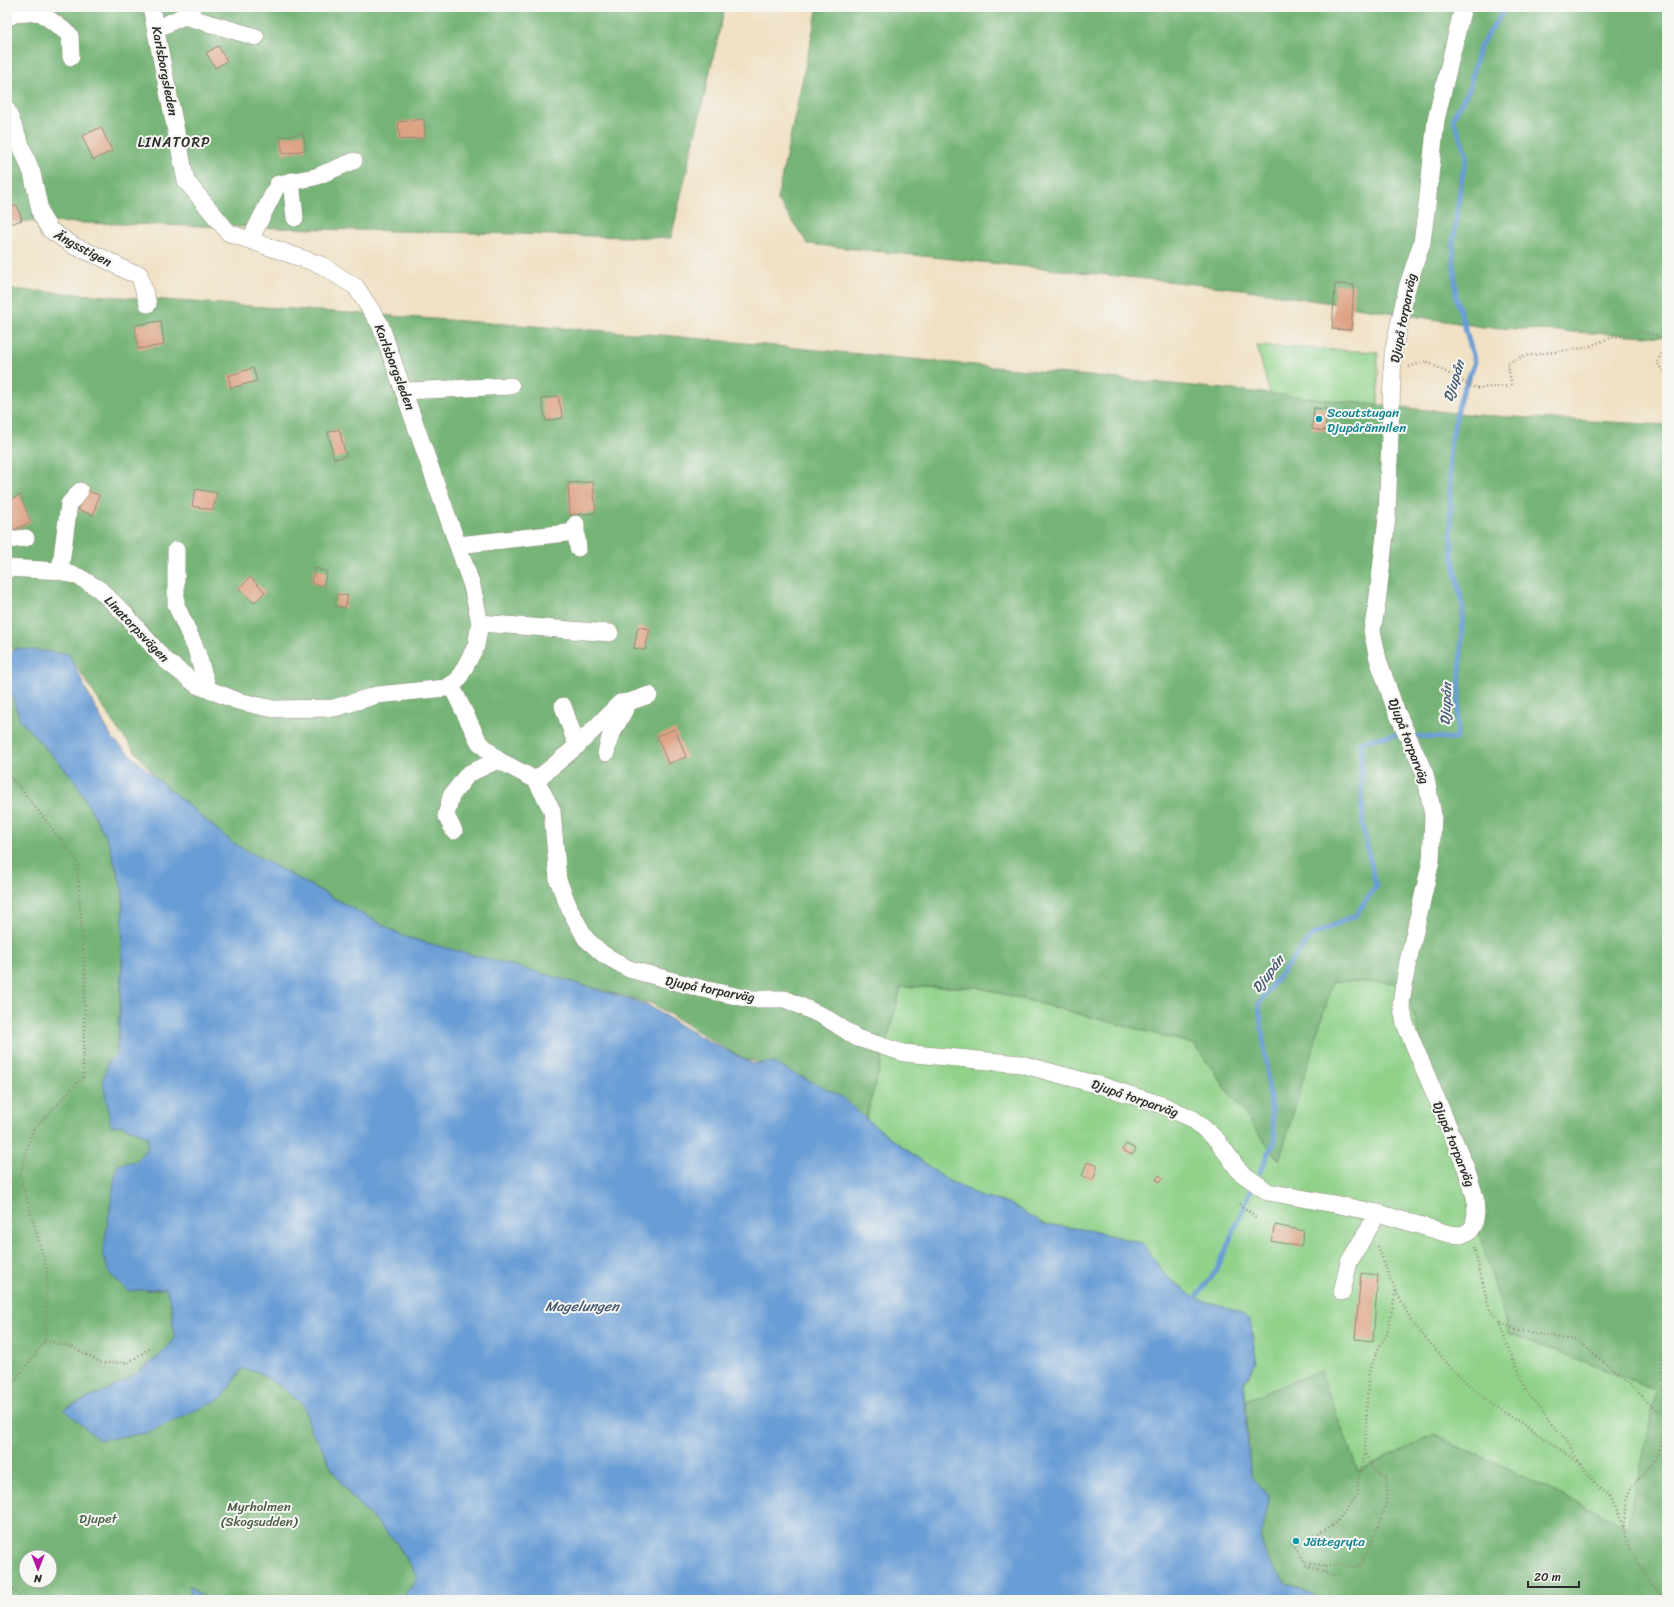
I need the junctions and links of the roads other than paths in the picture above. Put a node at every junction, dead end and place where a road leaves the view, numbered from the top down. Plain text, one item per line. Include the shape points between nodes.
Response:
1 (152, 7) edge
2 (1463, 7) edge
3 (189, 11) edge
4 (7, 18) edge
5 (156, 29) junction
6 (256, 37) dead end
7 (71, 58) dead end
8 (7, 110) edge
9 (354, 161) dead end
10 (291, 181) junction
11 (294, 218) dead end
12 (250, 240) junction
13 (148, 304) dead end
14 (511, 386) dead end
15 (404, 391) junction
16 (80, 491) dead end
17 (577, 535) dead end
18 (26, 538) dead end
19 (7, 540) edge
20 (458, 545) junction
21 (176, 550) dead end
22 (7, 568) edge
23 (60, 571) junction
24 (480, 623) junction
25 (610, 633) dead end
26 (451, 684) junction
27 (208, 689) junction
28 (649, 695) dead end
29 (629, 702) junction
30 (563, 706) dead end
31 (577, 746) junction
32 (606, 753) dead end
33 (498, 760) junction
34 (536, 780) junction
35 (454, 831) dead end
36 (1376, 1217) junction
37 (1342, 1292) dead end

1 - 5 street, Karlsborgsleden
2 - 36 street, Djupå torparväg via 1436,120 1422,242 1407,288 1393,352 1387,518 1372,631 1378,659 1395,708 1425,774 1433,815 1431,861 1401,1003 1405,1024 1466,1168 1475,1197 1476,1213 1474,1225 1470,1231 1462,1235
3 - 5 street
3 - 6 street
4 - 7 street via 15,14 40,12 70,34
5 - 12 street, Karlsborgsleden via 186,181 229,233
8 - 13 street, Ängsstigen via 32,173 41,215 50,230 74,246 129,272 139,274
9 - 10 street via 315,177
10 - 11 street
10 - 12 street via 278,184
12 - 15 street, Karlsborgsleden via 321,265 356,287 380,324
14 - 15 street
15 - 20 street, Karlsborgsleden
16 - 23 street via 69,504
17 - 20 street
18 - 19 street
20 - 24 street, Karlsborgsleden via 472,586
21 - 27 street via 176,605 196,649
22 - 23 street, Linatorpsvägen
23 - 27 street, Linatorpsvägen via 79,577 99,590 124,613 164,659 197,685
24 - 25 street
24 - 26 street, Karlsborgsleden via 476,646 466,668 458,680
26 - 27 street, Linatorpsvägen via 446,688 430,691 378,695 334,708 273,709 238,701
26 - 33 street via 479,742
28 - 29 street
29 - 31 street via 620,703
29 - 32 street via 610,737
30 - 31 street
31 - 34 street
33 - 34 street
33 - 35 street via 468,774 451,796 446,816
34 - 36 street, Djupå torparväg via 552,810 558,880 570,910 586,938 603,954 629,969 703,990 750,999 785,999 825,1017 857,1038 904,1053 1021,1064 1162,1105 1193,1119 1217,1140 1240,1172 1268,1192
36 - 37 street via 1350,1262

